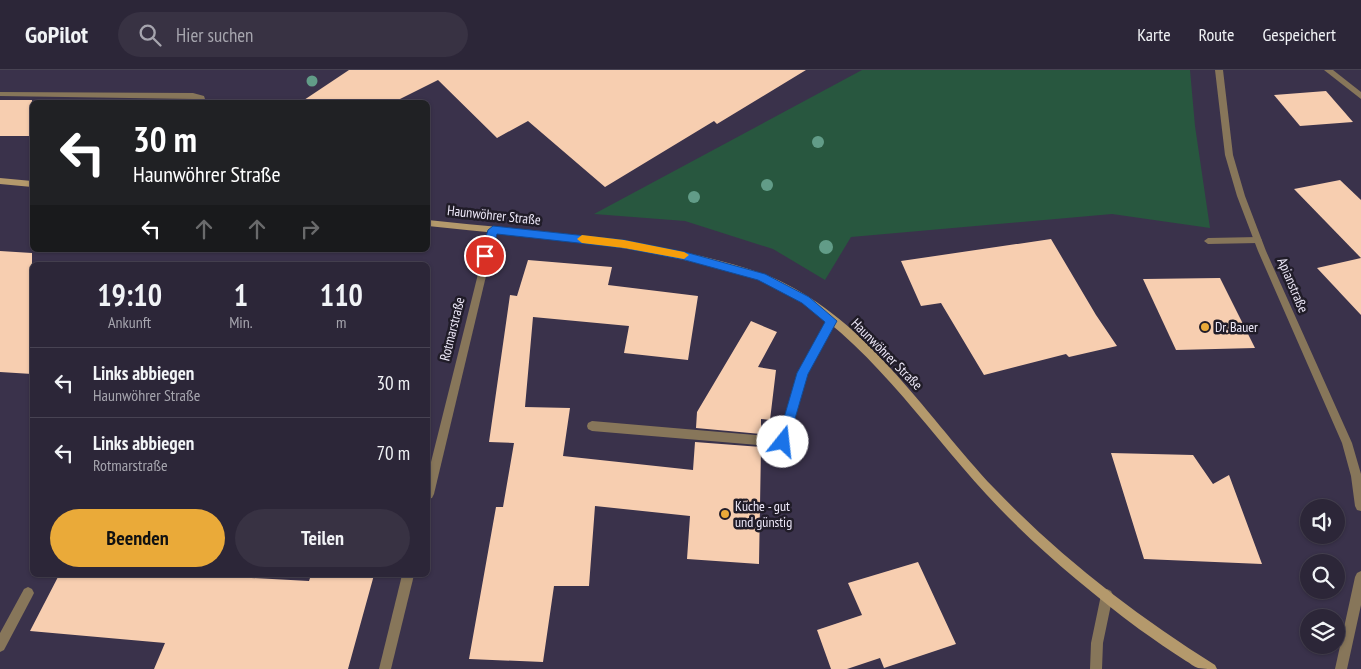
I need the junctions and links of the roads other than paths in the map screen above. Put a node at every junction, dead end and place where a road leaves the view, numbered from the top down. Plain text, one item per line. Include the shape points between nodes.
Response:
1 (1219, 70) edge
2 (1328, 70) edge
3 (0, 94) edge
4 (1361, 96) edge
5 (202, 100) edge
6 (0, 181) edge
7 (30, 184) edge
8 (430, 223) edge
9 (493, 230) junction
10 (1258, 240) junction
11 (1208, 241) dead end
12 (831, 321) junction
13 (592, 426) dead end
14 (430, 486) edge
15 (1361, 506) edge
16 (408, 577) edge
17 (1361, 577) edge
18 (28, 593) dead end
19 (1107, 595) junction
20 (0, 646) edge
21 (385, 669) edge
22 (1096, 669) edge
23 (1211, 669) edge
24 (1340, 669) edge

1 - 10 street, Apianstraße via 1229,155
2 - 4 street
3 - 5 street via 192,96
6 - 7 street
8 - 9 street, Haunwöhrer Straße
9 - 12 street, Haunwöhrer Straße via 624,244 685,256 761,277 805,300
9 - 14 street, Rotmarstraße
10 - 11 street
10 - 15 street, Apianstraße via 1347,443
12 - 13 street via 802,373 783,442
12 - 19 street, Haunwöhrer Straße via 880,366 992,493 1043,542
16 - 21 street
17 - 24 street
18 - 20 street
19 - 22 street via 1097,643
19 - 23 street, Haunwöhrer Straße via 1171,645

